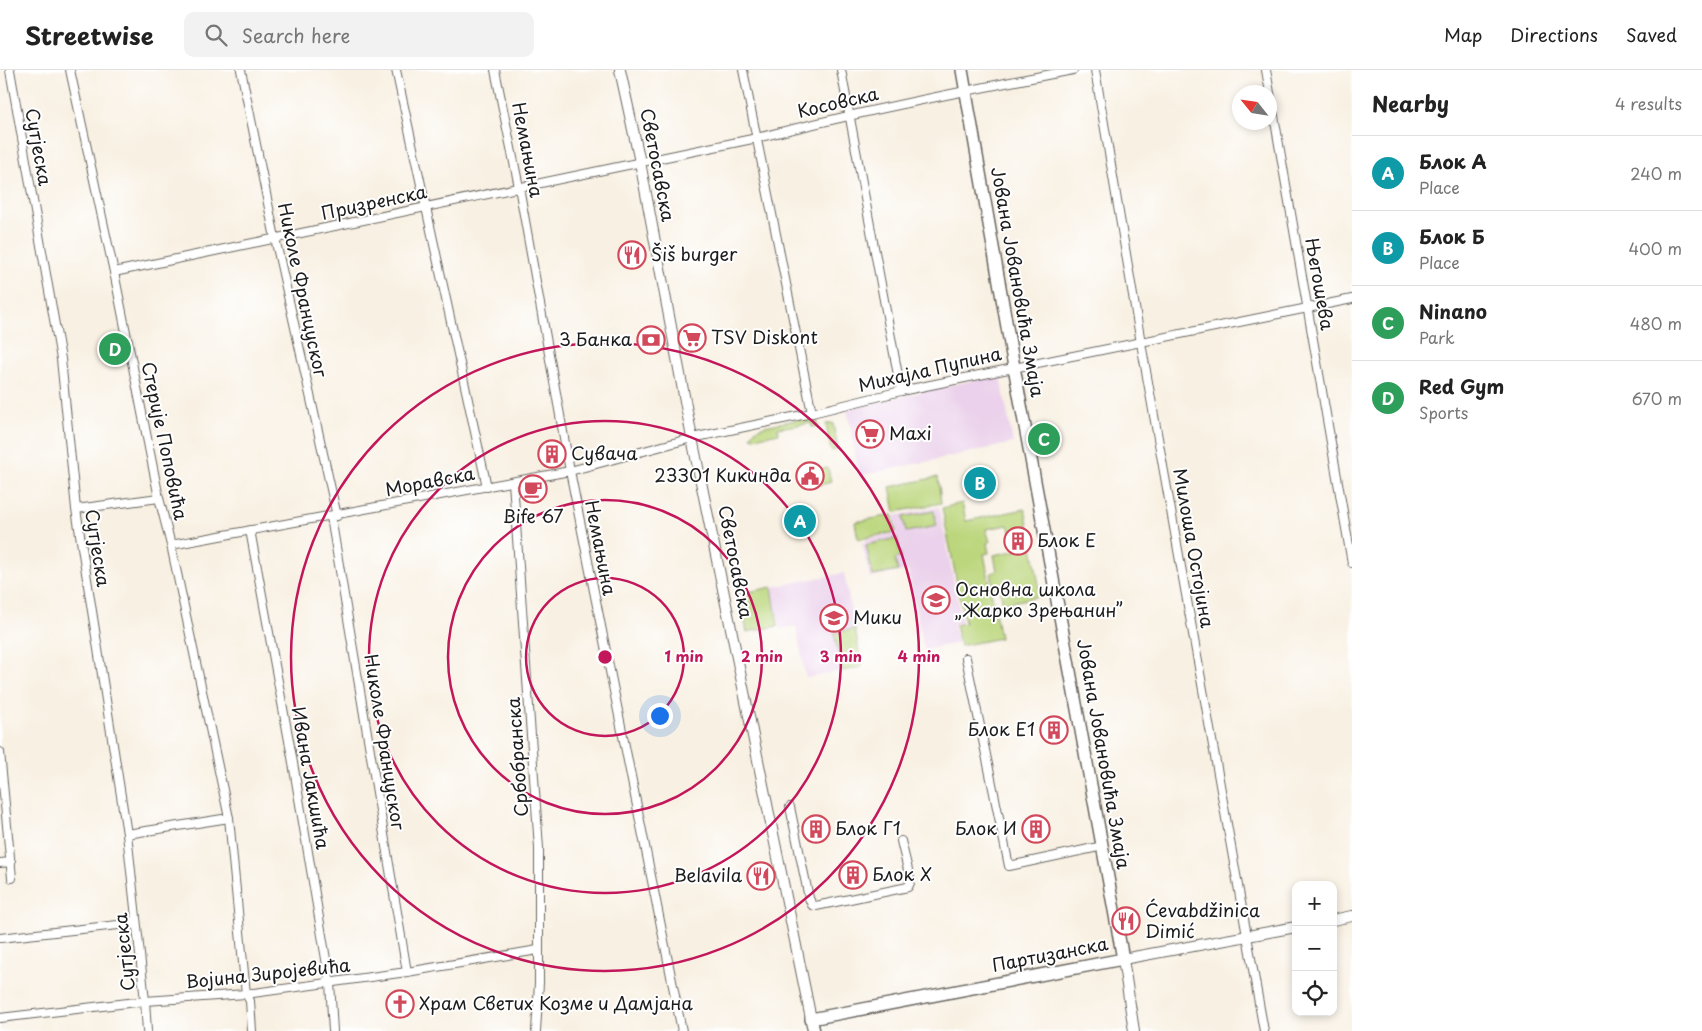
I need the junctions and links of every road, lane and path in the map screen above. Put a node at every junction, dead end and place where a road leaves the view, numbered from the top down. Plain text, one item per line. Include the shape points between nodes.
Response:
1 (10, 70) edge
2 (70, 70) edge
3 (240, 70) edge
4 (396, 70) edge
5 (495, 70) edge
6 (620, 70) edge
7 (743, 70) edge
8 (841, 70) edge
9 (962, 70) edge
10 (1073, 70) edge
11 (1095, 70) edge
12 (1266, 70) edge
13 (966, 90) junction
14 (850, 115) junction
15 (758, 138) junction
16 (640, 162) junction
17 (519, 187) junction
18 (425, 208) junction
19 (275, 238) junction
20 (114, 272) junction
21 (1352, 299) edge
22 (1309, 308) junction
23 (1141, 343) junction
24 (1014, 367) junction
25 (901, 391) junction
26 (812, 413) junction
27 (692, 438) junction
28 (570, 471) junction
29 (513, 482) junction
30 (486, 487) junction
31 (159, 498) junction
32 (76, 509) junction
33 (334, 516) junction
34 (250, 530) junction
35 (171, 545) junction
36 (1352, 563) edge
37 (966, 658) dead end
38 (0, 752) edge
39 (3, 805) edge
40 (790, 807) dead end
41 (229, 818) junction
42 (127, 834) junction
43 (901, 841) dead end
44 (1103, 846) junction
45 (11, 862) junction
46 (0, 863) edge
47 (12, 878) dead end
48 (1352, 916) edge
49 (1337, 919) edge
50 (136, 923) junction
51 (1292, 928) edge
52 (1248, 936) junction
53 (0, 938) edge
54 (538, 950) junction
55 (1123, 958) junction
56 (407, 972) junction
57 (330, 982) junction
58 (246, 994) junction
59 (146, 1001) junction
60 (0, 1018) edge
61 (812, 1027) edge
62 (147, 1031) edge
63 (252, 1031) edge
64 (334, 1031) edge
65 (536, 1031) edge
66 (682, 1031) edge
67 (1134, 1031) edge
68 (1264, 1031) edge

1 - 32 street, Сутјеска via 61,359
2 - 20 street, Стерије Поповића
3 - 19 street, Николе Француског
4 - 18 street
5 - 17 street, Немањина
6 - 16 street, Светосавска
7 - 15 street
8 - 14 street
9 - 13 main road, Јована Јовановића Змаја
10 - 13 street, Косовска
11 - 23 street, Милоша Остојина
12 - 22 street, Његошева
13 - 14 street, Косовска
13 - 24 main road, Јована Јовановића Змаја
14 - 15 street, Косовска
14 - 25 street
15 - 16 street, Косовска
15 - 26 street
16 - 17 street, Призренска
16 - 27 street, Светосавска
17 - 18 street, Призренска
17 - 28 street, Немањина
18 - 19 street, Призренска
18 - 30 street
19 - 20 street, Призренска
19 - 33 street, Николе Француског
20 - 31 street, Стерије Поповића
21 - 22 street, Михајла Пупина
22 - 23 street, Михајла Пупина
22 - 36 street, Његошева
23 - 24 street, Михајла Пупина
23 - 52 street, Милоша Остојина
24 - 25 street, Михајла Пупина
24 - 44 main road, Јована Јовановића Змаја
25 - 26 street, Михајла Пупина
26 - 27 street, Михајла Пупина
27 - 28 street, Моравска
27 - 61 street, Светосавска
28 - 29 street, Моравска
28 - 66 street, Немањина
29 - 30 street, Моравска
29 - 54 street, Србобранска via 539,848
30 - 33 street, Моравска
31 - 32 street
31 - 35 street, Стерије Поповића
32 - 42 street, Сутјеска
33 - 34 street, Моравска
33 - 56 street, Николе Француског
34 - 35 street, Моравска
34 - 57 street, Ивана Јакшића
35 - 41 street, Стерије Поповића
37 - 44 street via 1009,866
38 - 39 street
39 - 45 street
40 - 43 street via 812,905 908,886 910,878
41 - 42 street
41 - 58 street, Стерије Поповића
42 - 50 street, Сутјеска
44 - 55 main road, Јована Јовановића Змаја
45 - 46 street
45 - 47 street
48 - 49 street
50 - 53 street
50 - 59 street, Сутјеска
51 - 52 street, Партизанска
52 - 55 street, Партизанска
52 - 68 street, Милоша Остојина
54 - 56 street, Војина Зиројевића
54 - 65 street, Србобранска
55 - 61 main road, Партизанска
55 - 67 street, Јована Јовановића Змаја
56 - 57 street, Војина Зиројевића
57 - 58 street, Војина Зиројевића
57 - 64 street, Ивана Јакшића
58 - 59 street, Војина Зиројевића
58 - 63 street, Стерије Поповића via 250,1001
59 - 60 street, Војина Зиројевића
59 - 62 street, Сутјеска

